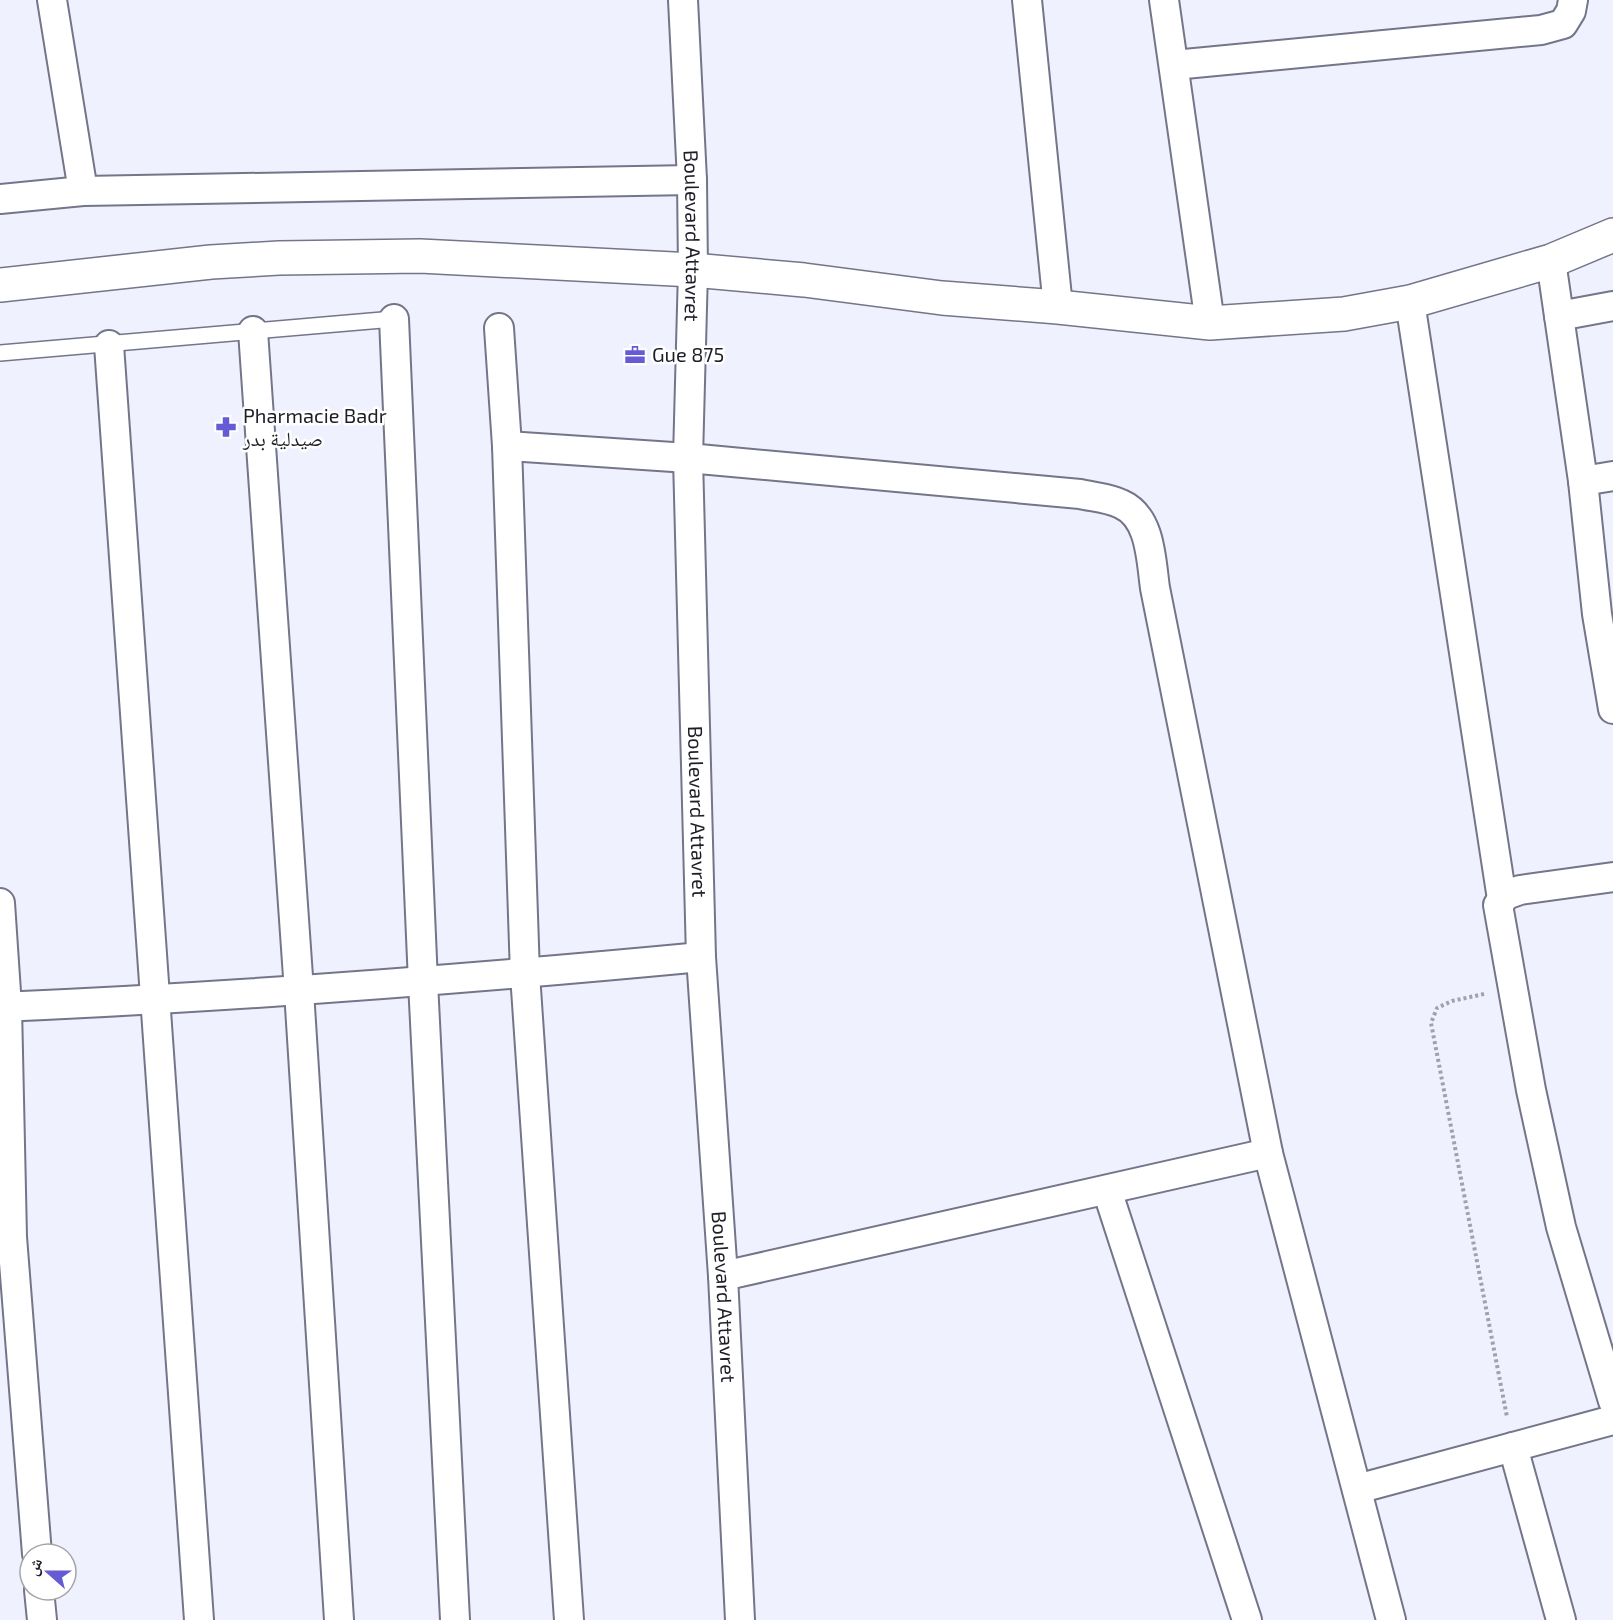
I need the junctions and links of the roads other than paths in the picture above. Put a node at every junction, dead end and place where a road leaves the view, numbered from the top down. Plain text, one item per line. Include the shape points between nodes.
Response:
1 (52, 0) edge
2 (682, 0) edge
3 (1027, 0) edge
4 (1164, 0) edge
5 (1573, 0) edge
6 (1174, 65) junction
7 (692, 180) junction
8 (83, 191) junction
9 (0, 199) edge
10 (1613, 235) edge
11 (1551, 261) junction
12 (693, 270) junction
13 (0, 285) edge
14 (1410, 302) junction
15 (1613, 306) edge
16 (1058, 307) junction
17 (1559, 315) junction
18 (394, 319) joint
19 (1210, 323) junction
20 (499, 328) dead end
21 (253, 331) junction
22 (109, 345) junction
23 (0, 353) edge
24 (507, 446) junction
25 (688, 458) junction
26 (1613, 476) edge
27 (1583, 481) junction
28 (1605, 613) edge
29 (1613, 709) edge
30 (1613, 877) edge
31 (1502, 899) junction
32 (0, 903) edge
33 (701, 957) junction
34 (525, 974) junction
35 (423, 982) junction
36 (299, 991) junction
37 (157, 998) junction
38 (3, 1007) edge
39 (1268, 1153) junction
40 (1107, 1190) junction
41 (6, 1238) edge
42 (723, 1276) junction
43 (1613, 1401) edge
44 (1613, 1420) edge
45 (1513, 1447) junction
46 (1356, 1490) junction
47 (36, 1542) edge
48 (40, 1602) edge
49 (42, 1620) edge
50 (200, 1620) edge
51 (339, 1620) edge
52 (455, 1620) edge
53 (569, 1620) edge
54 (740, 1620) edge
55 (1247, 1620) edge
56 (1391, 1620) edge
57 (1561, 1620) edge

1 - 8 street
2 - 7 street, Boulevard Attavret
3 - 16 street
4 - 6 street
5 - 6 street via 1563,24 1541,30
6 - 19 street
7 - 8 street
7 - 12 street, Boulevard Attavret
8 - 9 street
10 - 11 street
11 - 14 street
11 - 17 street
12 - 13 street via 420,256 290,258 211,262
12 - 16 street
12 - 25 street, Boulevard Attavret
14 - 19 street via 1344,314
14 - 31 street
15 - 17 street
16 - 19 street
17 - 27 street
18 - 21 lane
18 - 35 street
20 - 24 street
21 - 22 lane
21 - 36 street
22 - 23 lane
22 - 37 street
24 - 25 street
24 - 34 street
25 - 33 street, Boulevard Attavret
25 - 39 street via 1080,494 1113,501 1135,513 1148,541
26 - 27 street
27 - 28 street
28 - 29 street
30 - 31 street via 1520,890
31 - 43 street via 1498,905 1500,920 1561,1227
32 - 38 street
33 - 34 street
33 - 42 street, Boulevard Attavret
34 - 35 street
34 - 53 street
35 - 36 street
35 - 52 street
36 - 37 street
36 - 51 street
37 - 38 street
37 - 50 street
38 - 41 street
39 - 40 street
39 - 46 street
40 - 42 street
40 - 55 street
41 - 47 street
42 - 54 street, Boulevard Attavret
44 - 45 street
45 - 46 street
45 - 57 street
46 - 56 street
48 - 49 street

